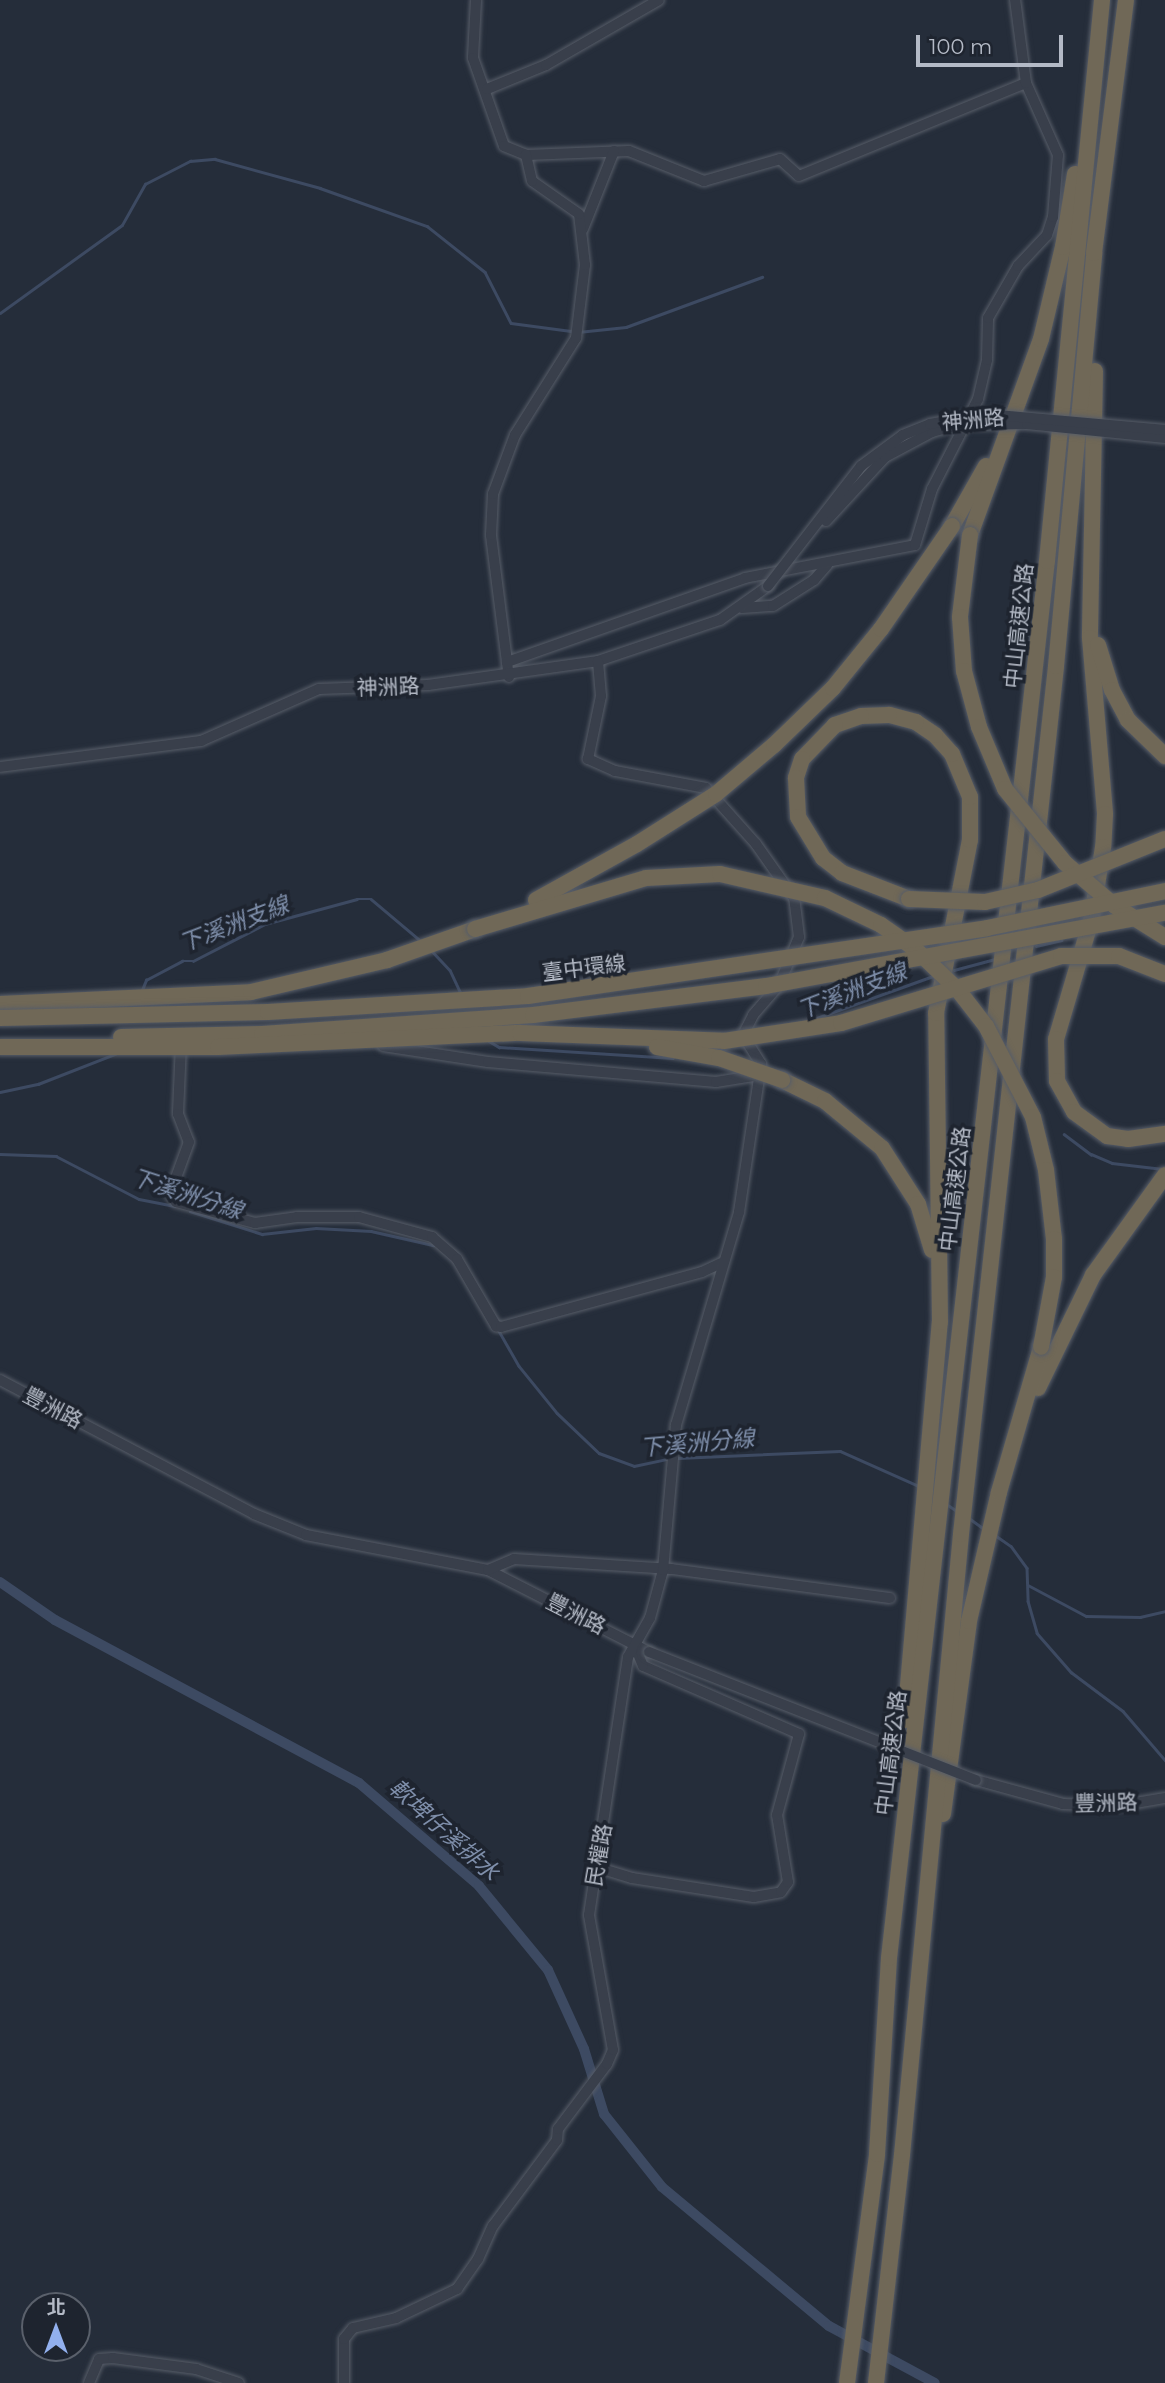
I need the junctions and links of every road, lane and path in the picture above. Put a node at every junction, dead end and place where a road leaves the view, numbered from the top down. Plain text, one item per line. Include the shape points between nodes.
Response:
1 (476, 0) edge
2 (659, 0) edge
3 (1016, 0) edge
4 (1102, 0) edge
5 (1126, 0) edge
6 (1096, 44) junction
7 (1026, 83) junction
8 (487, 89) junction
9 (614, 151) junction
10 (526, 155) junction
11 (583, 229) junction
12 (1094, 253) junction
13 (1024, 388) junction
14 (1165, 430) edge
15 (1165, 438) edge
16 (827, 565) junction
17 (768, 586) junction
18 (1093, 598) junction
19 (742, 608) junction
20 (598, 661) junction
21 (507, 662) junction
22 (509, 677) junction
23 (1159, 752) edge
24 (0, 767) edge
25 (1165, 839) edge
26 (1165, 891) edge
27 (1165, 913) edge
28 (475, 929) junction
29 (1165, 937) edge
30 (1165, 974) edge
31 (0, 1004) edge
32 (0, 1018) edge
33 (575, 1036) junction
34 (0, 1042) edge
35 (181, 1044) junction
36 (759, 1075) junction
37 (1165, 1134) edge
38 (1165, 1175) edge
39 (723, 1262) junction
40 (940, 1322) junction
41 (1049, 1345) junction
42 (0, 1380) edge
43 (936, 1477) junction
44 (488, 1570) junction
45 (663, 1570) junction
46 (890, 1598) dead end
47 (635, 1646) junction
48 (1165, 1798) edge
49 (596, 1867) junction
50 (922, 1923) junction
51 (89, 2383) edge
52 (239, 2383) edge
53 (344, 2383) edge
54 (847, 2383) edge
55 (876, 2383) edge

1 - 8 street via 473,58
2 - 8 street via 546,65
3 - 7 street
4 - 6 highway, 中山高速公路
5 - 12 highway, 中山高速公路
6 - 13 highway via 1063,247
6 - 43 highway, 中山高速公路 via 1047,561
7 - 9 street via 799,176 780,159 704,181 629,151
7 - 16 street via 1058,155 1047,235 1018,266 988,318 987,360 978,399 932,489 915,545
8 - 10 street via 504,146
9 - 10 street
9 - 11 street
10 - 11 street via 532,181 579,214
11 - 21 street via 585,265 576,338 514,435 491,504
12 - 18 highway
12 - 50 highway, 中山高速公路 via 1056,666
13 - 28 highway, bridge via 952,526 881,629 833,688 716,794 637,844
13 - 29 highway, bridge via 970,534 961,587 961,645 971,697 1005,789 1055,853 1115,906
14 - 17 street, 神洲路, bridge via 986,414 930,424 903,435 862,466
15 - 17 street, 神洲路, bridge via 987,423 932,432 885,457
16 - 19 street via 814,580 773,606
16 - 21 street via 801,564 745,578
17 - 19 street, 神洲路
18 - 23 highway via 1099,650 1112,690 1128,720
18 - 37 highway via 1090,638 1105,814 1101,870 1055,1057 1063,1098 1088,1125 1107,1136 1128,1139
19 - 20 street, 神洲路 via 713,623
20 - 22 street, 神洲路
20 - 36 street via 601,696 588,759 615,771 705,788 756,844 794,898 799,937 779,985 753,1014 743,1035 761,1064
21 - 22 street
22 - 24 street, 神洲路 via 319,689 201,741
25 - 40 highway, bridge via 1038,890 985,902 909,899 870,887 823,858 798,817 796,778 817,739 835,725 861,716 889,715 916,722 952,754 970,797 970,840 936,1013
26 - 32 highway, 臺中環線, bridge via 987,928 528,996 268,1012
27 - 34 highway, 臺中環線, bridge via 766,986 533,1014 262,1034
28 - 31 highway via 375,964 251,992
28 - 41 highway, bridge via 646,878 720,874 825,898 881,925 913,947 958,990 986,1026 1033,1117 1046,1170 1054,1239
30 - 33 highway, bridge via 1119,956 1061,956 841,1023 769,1036 724,1041
33 - 34 highway, bridge via 458,1034 218,1047
33 - 40 highway, bridge via 719,1058 825,1101 865,1130 902,1173 929,1232
34 - 35 street
35 - 36 street via 361,1044 488,1062 716,1082
35 - 39 street via 178,1114 189,1150 170,1194 176,1202 255,1223 297,1217 359,1217 432,1237 457,1259 496,1326 501,1327 702,1272
36 - 39 street, 民權路 via 739,1212
38 - 41 highway
39 - 45 street, 民權路 via 717,1299 694,1355 695,1369 673,1441
40 - 43 highway
41 - 50 highway via 984,1549 969,1621 941,1831
42 - 44 street, 豐洲路 via 254,1514 306,1535
43 - 54 highway, 中山高速公路 via 889,1958 877,2154
44 - 45 street via 514,1559
44 - 47 street, 豐洲路
45 - 46 street
45 - 47 street, 民權路 via 650,1618
47 - 48 street, 豐洲路, bridge via 976,1780 1063,1804 1118,1806
47 - 49 street, 民權路 via 628,1657 616,1759
47 - 49 street via 643,1666 799,1734 777,1815 789,1882 781,1892 754,1897 632,1878
49 - 53 street, 民權路 via 589,1915 613,2050 607,2064 493,2226 457,2289 396,2318 353,2328 344,2339
50 - 55 highway, 中山高速公路
51 - 52 street via 99,2358 196,2370

